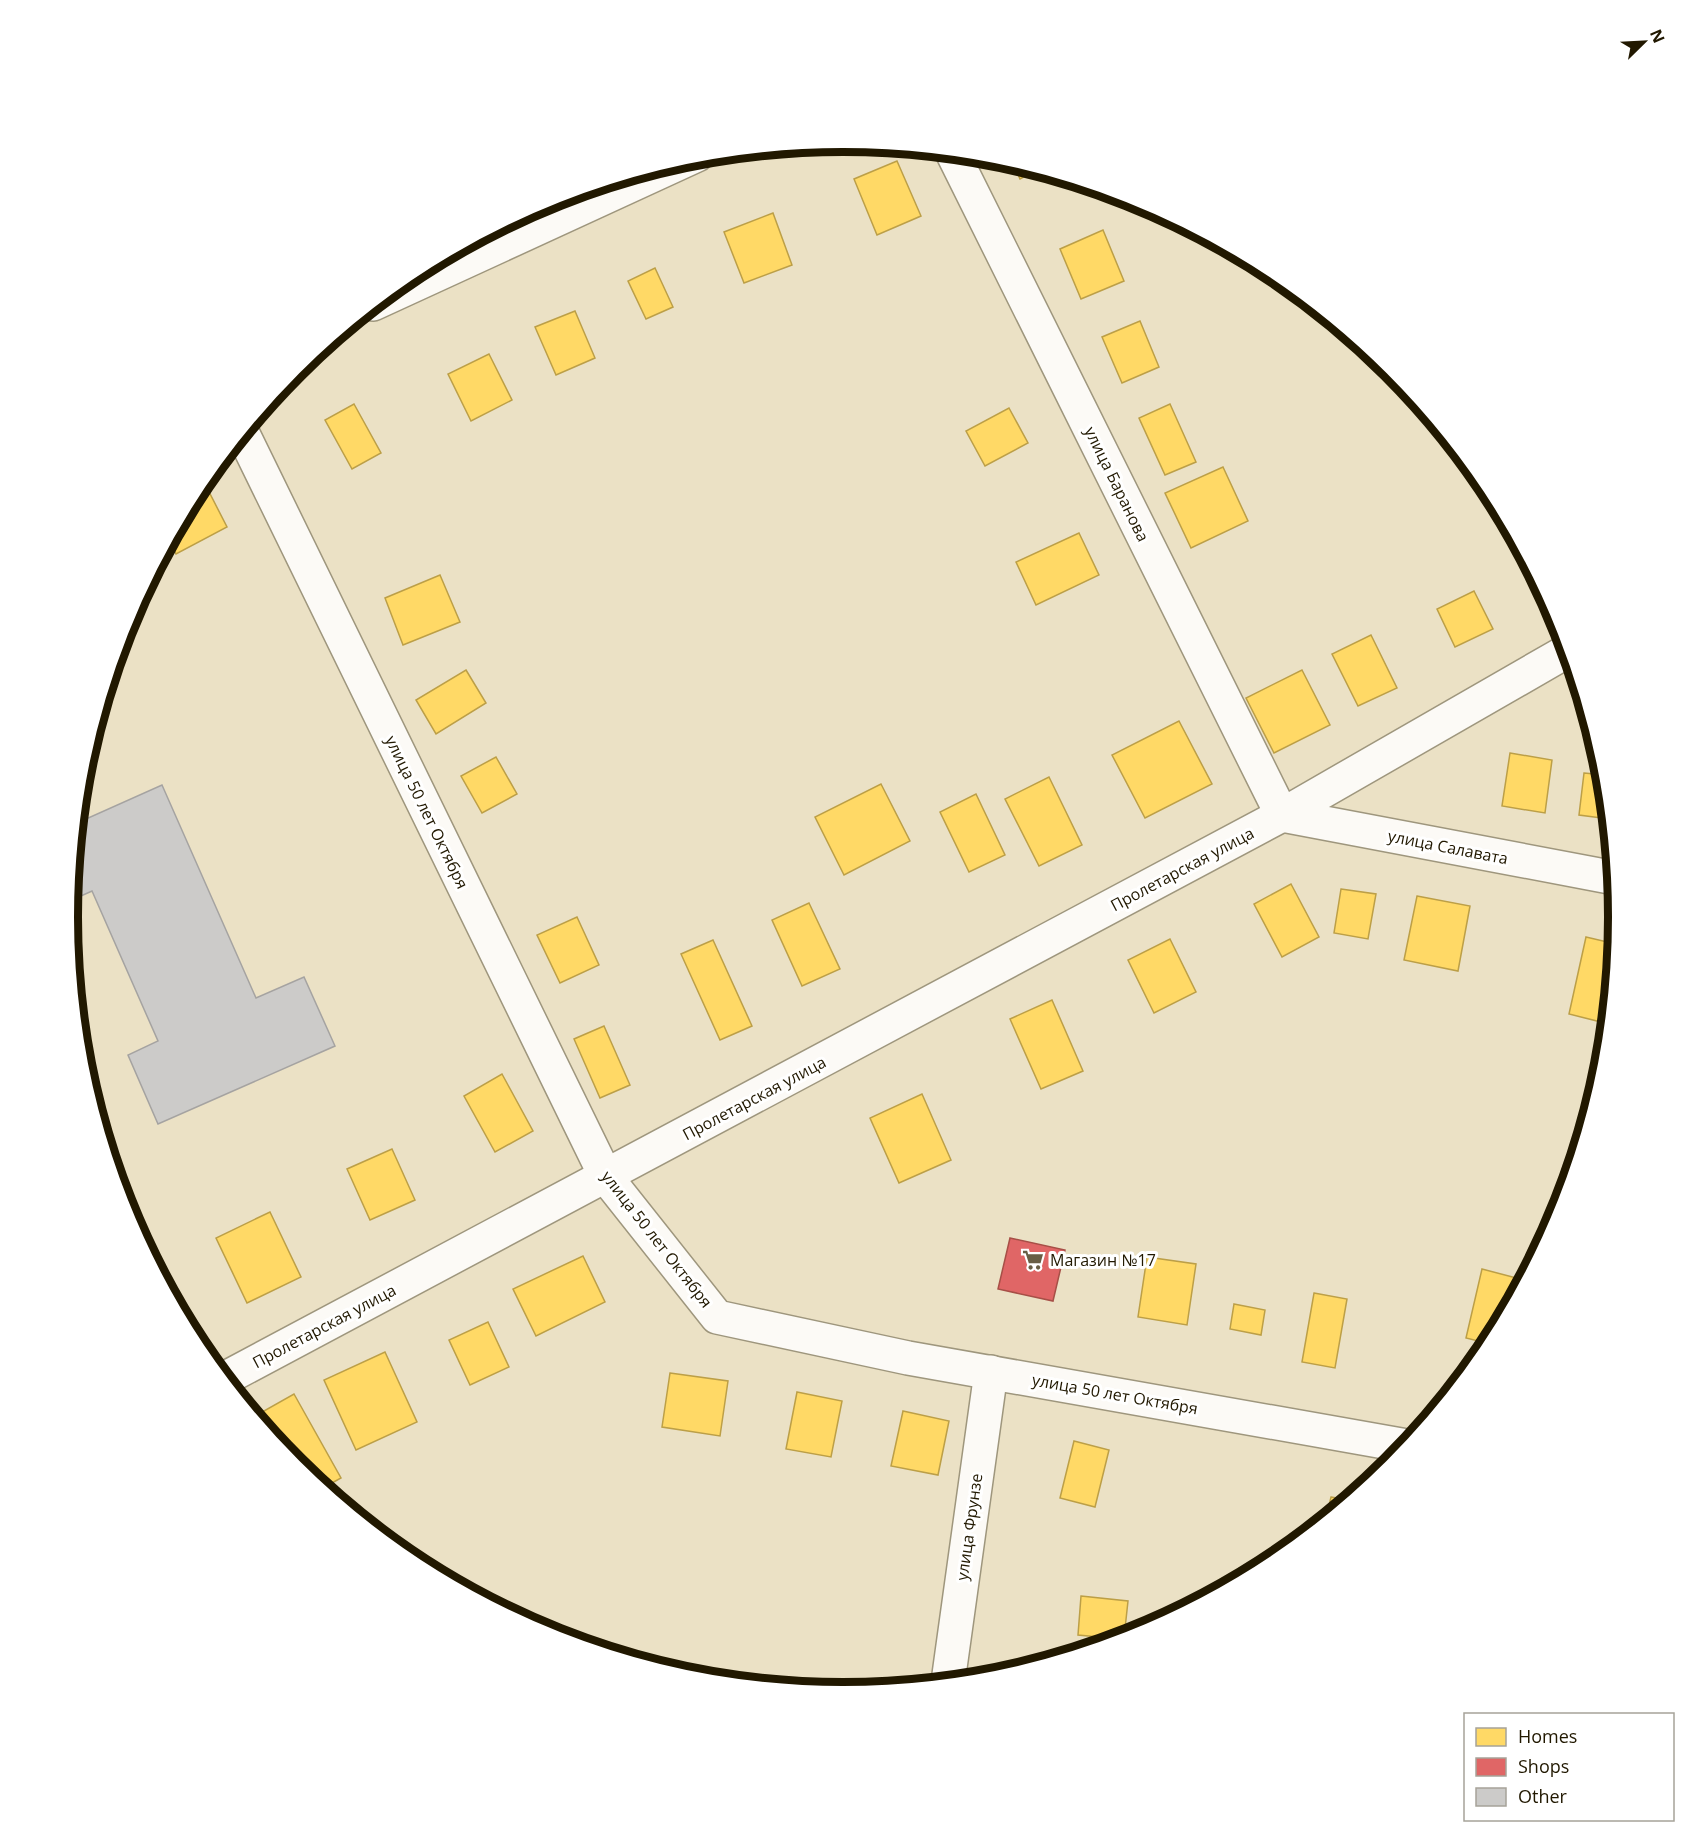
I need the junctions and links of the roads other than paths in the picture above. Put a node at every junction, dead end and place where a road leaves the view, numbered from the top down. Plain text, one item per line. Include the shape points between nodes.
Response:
1 (956, 160) edge
2 (649, 177) edge
3 (406, 289) edge
4 (246, 439) edge
5 (1561, 655) edge
6 (1282, 815) junction
7 (1606, 876) edge
8 (606, 1177) junction
9 (991, 1372) junction
10 (231, 1375) edge
11 (1396, 1444) edge
12 (949, 1674) edge

1 - 6 street, улица Баранова
2 - 3 street
4 - 8 street, улица 50 лет Октября
5 - 6 street, Пролетарская улица
6 - 7 street, улица Салавата
6 - 8 street, Пролетарская улица
8 - 9 street, улица 50 лет Октября via 717,1317
8 - 10 street, Пролетарская улица
9 - 11 street, улица 50 лет Октября
9 - 12 street, улица Фрунзе

